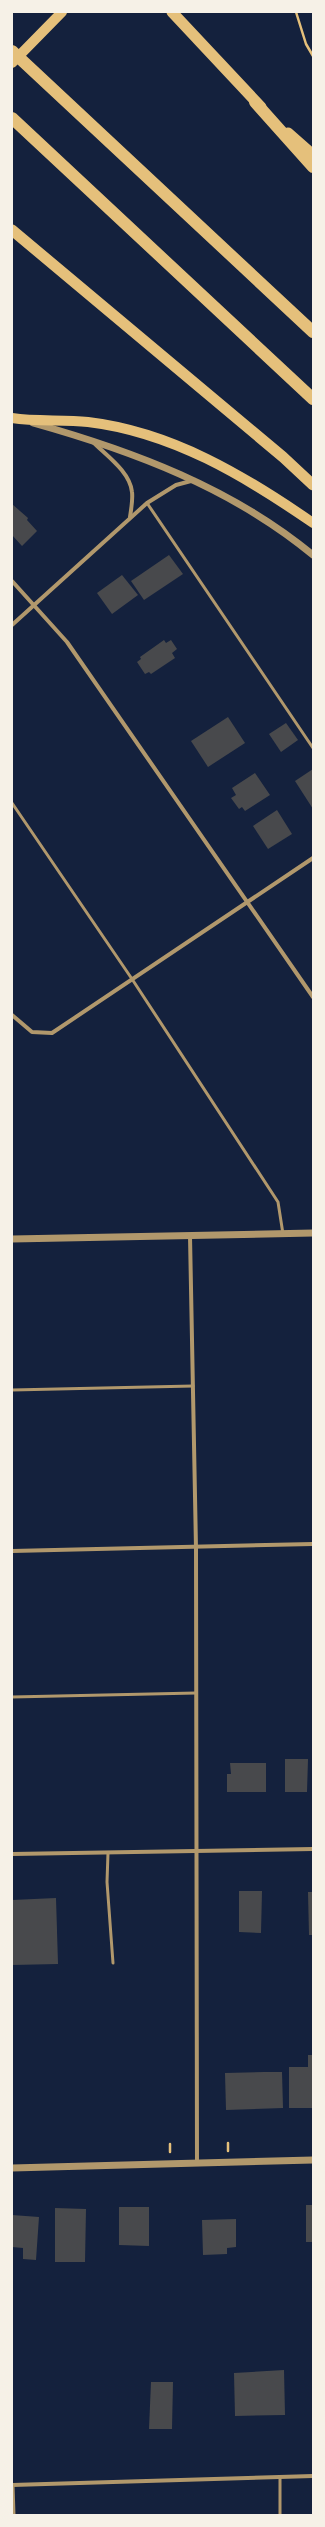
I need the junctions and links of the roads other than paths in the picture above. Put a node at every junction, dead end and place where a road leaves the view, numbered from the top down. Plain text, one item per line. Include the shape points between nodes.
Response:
1 (62, 12) edge
2 (172, 12) edge
3 (12, 51) edge
4 (12, 63) edge
5 (255, 102) junction
6 (12, 118) edge
7 (313, 155) edge
8 (313, 167) edge
9 (12, 230) edge
10 (313, 332) edge
11 (313, 399) edge
12 (15, 418) edge
13 (89, 439) junction
14 (194, 480) junction
15 (313, 485) edge
16 (147, 503) junction
17 (130, 517) junction
18 (313, 523) edge
19 (313, 555) edge
20 (12, 581) edge
21 (34, 605) junction
22 (12, 625) edge
23 (313, 748) edge
24 (12, 803) edge
25 (313, 858) edge
26 (247, 901) junction
27 (132, 979) junction
28 (313, 996) edge
29 (12, 1014) edge
30 (313, 1233) edge
31 (284, 1234) junction
32 (190, 1236) junction
33 (12, 1239) edge
34 (193, 1386) junction
35 (12, 1390) edge
36 (313, 1544) edge
37 (196, 1548) junction
38 (12, 1551) edge
39 (196, 1693) junction
40 (12, 1697) edge
41 (313, 1849) edge
42 (195, 1851) junction
43 (108, 1853) junction
44 (12, 1854) edge
45 (113, 1964) dead end
46 (313, 2160) edge
47 (197, 2165) junction
48 (12, 2168) edge
49 (313, 2476) edge
50 (280, 2477) junction
51 (13, 2485) edge
52 (14, 2515) edge
53 (280, 2515) edge

1 - 4 main road
2 - 5 highway
3 - 10 highway
5 - 7 highway
5 - 8 highway
6 - 11 highway
9 - 15 highway
12 - 13 street
12 - 18 main road via 88,422 129,430 171,443 242,477
13 - 14 street
13 - 17 street via 128,480 132,492
14 - 16 street via 176,485
14 - 19 street via 267,521
16 - 17 street
16 - 23 lane
17 - 21 street
20 - 21 street
21 - 22 street
21 - 26 street via 67,642
24 - 27 lane
25 - 26 street
26 - 27 street
26 - 28 street
27 - 29 street via 52,1034 32,1032
27 - 31 lane via 278,1202
30 - 31 street
31 - 32 street
32 - 33 street
32 - 34 street
34 - 35 lane
34 - 37 street
36 - 37 street
37 - 38 street
37 - 39 street
39 - 40 lane
39 - 42 street
41 - 42 street
42 - 43 street
42 - 47 street
43 - 44 street
43 - 45 lane via 107,1882
46 - 47 street
47 - 48 street
49 - 50 street
50 - 51 street
50 - 53 lane
51 - 52 lane

